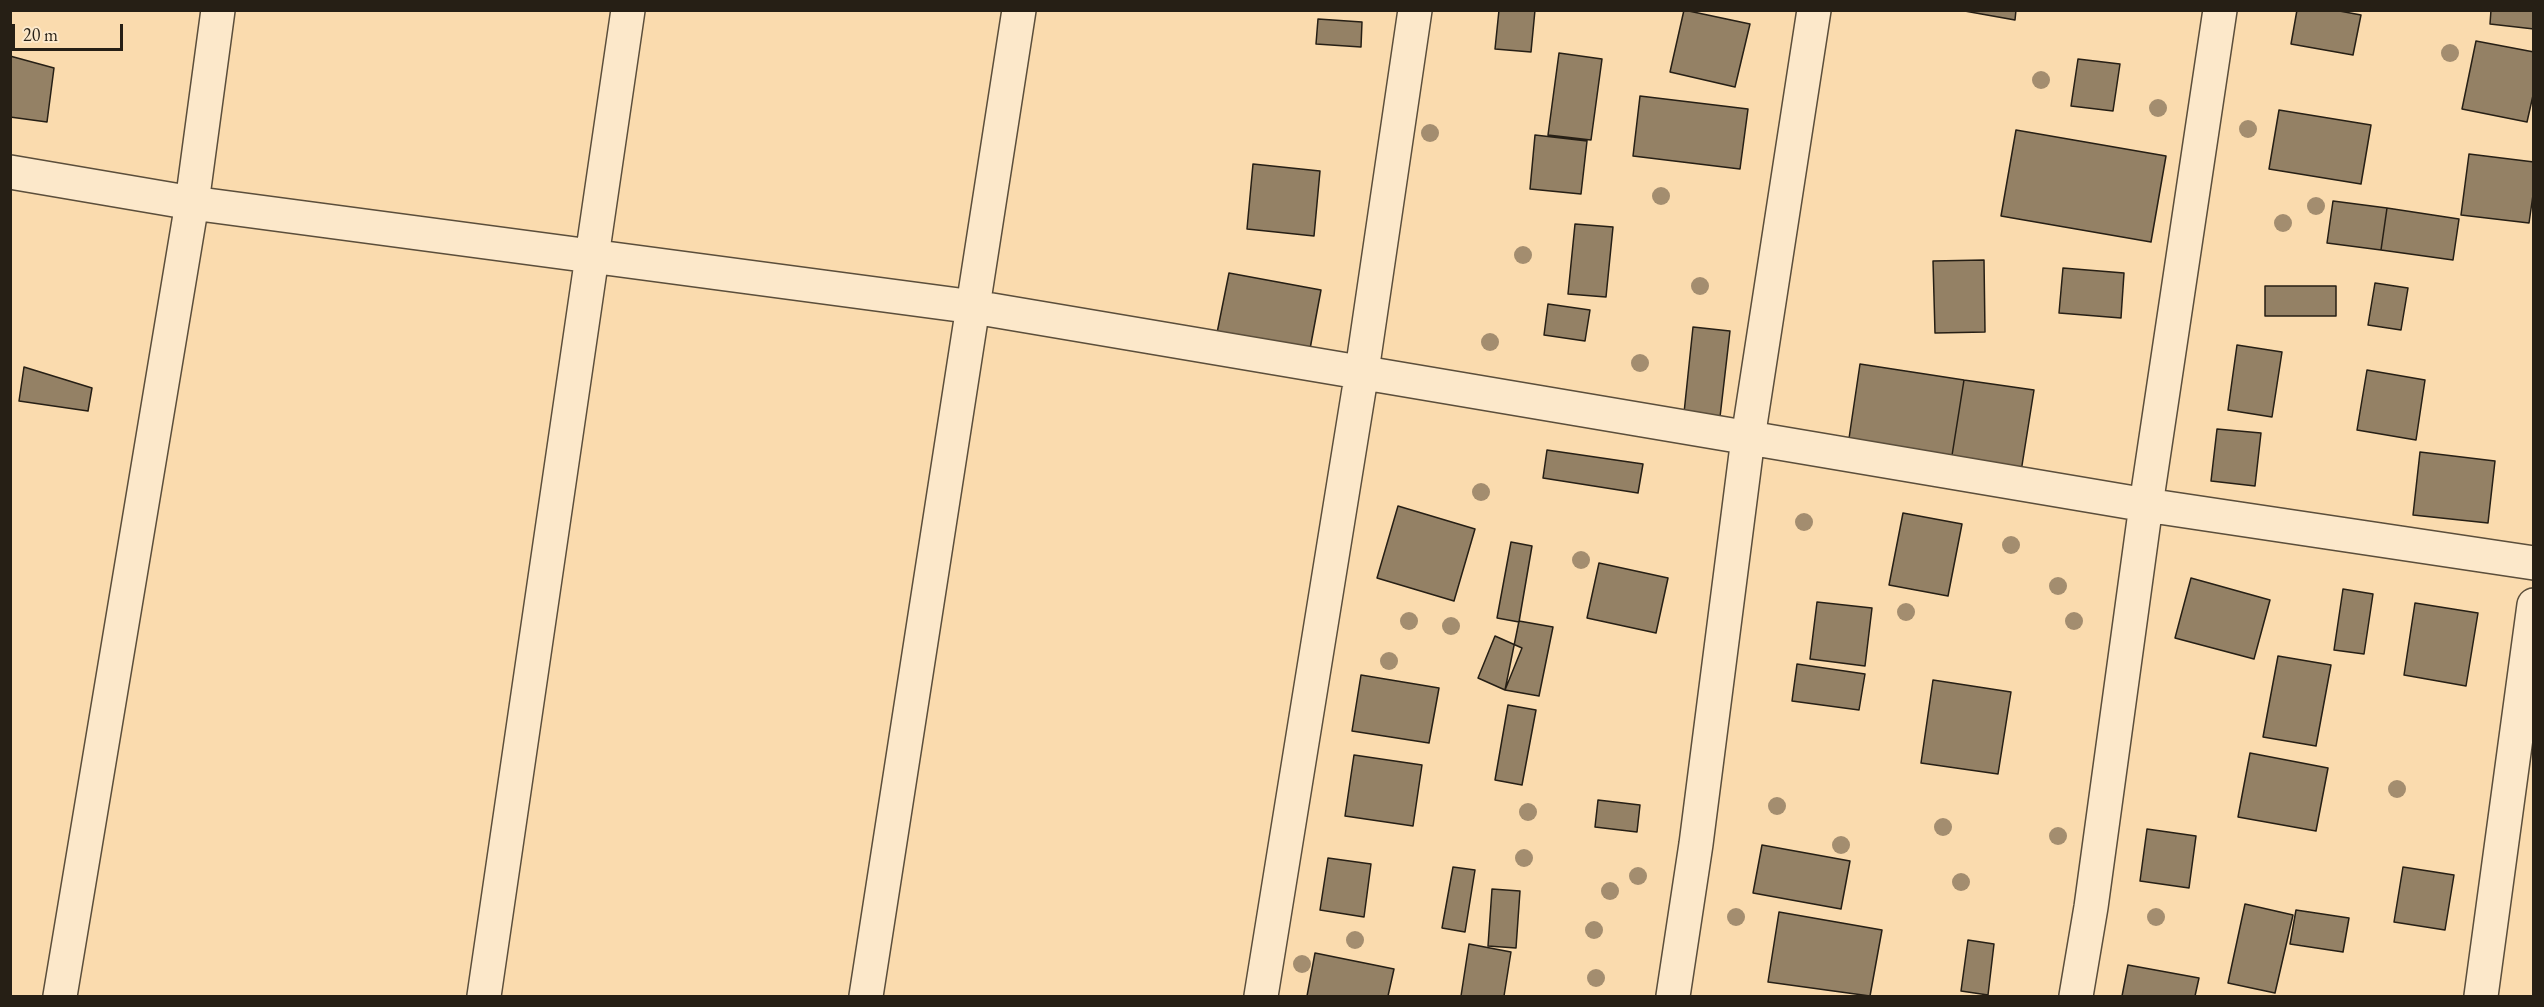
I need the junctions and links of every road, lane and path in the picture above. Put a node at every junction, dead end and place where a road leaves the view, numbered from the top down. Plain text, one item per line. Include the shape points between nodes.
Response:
1 (218, 10) edge
2 (628, 10) edge
3 (1019, 10) edge
4 (1415, 10) edge
5 (1814, 10) edge
6 (2220, 10) edge
7 (10, 172) edge
8 (192, 203) junction
9 (591, 258) junction
10 (974, 307) junction
11 (1362, 371) junction
12 (1748, 438) junction
13 (2146, 505) junction
14 (2534, 562) edge
15 (2534, 605) edge
16 (60, 996) edge
17 (484, 996) edge
18 (866, 996) edge
19 (1261, 996) edge
20 (1673, 996) edge
21 (2076, 996) edge
22 (2481, 996) edge

1 - 8 street
2 - 9 street
3 - 10 street
4 - 11 street
5 - 12 street
6 - 13 street
7 - 8 street
8 - 9 street
8 - 16 street
9 - 10 street
9 - 17 street
10 - 11 street
10 - 18 street
11 - 12 street
11 - 19 street
12 - 13 street
12 - 20 street
13 - 14 street
13 - 21 street
15 - 22 street

